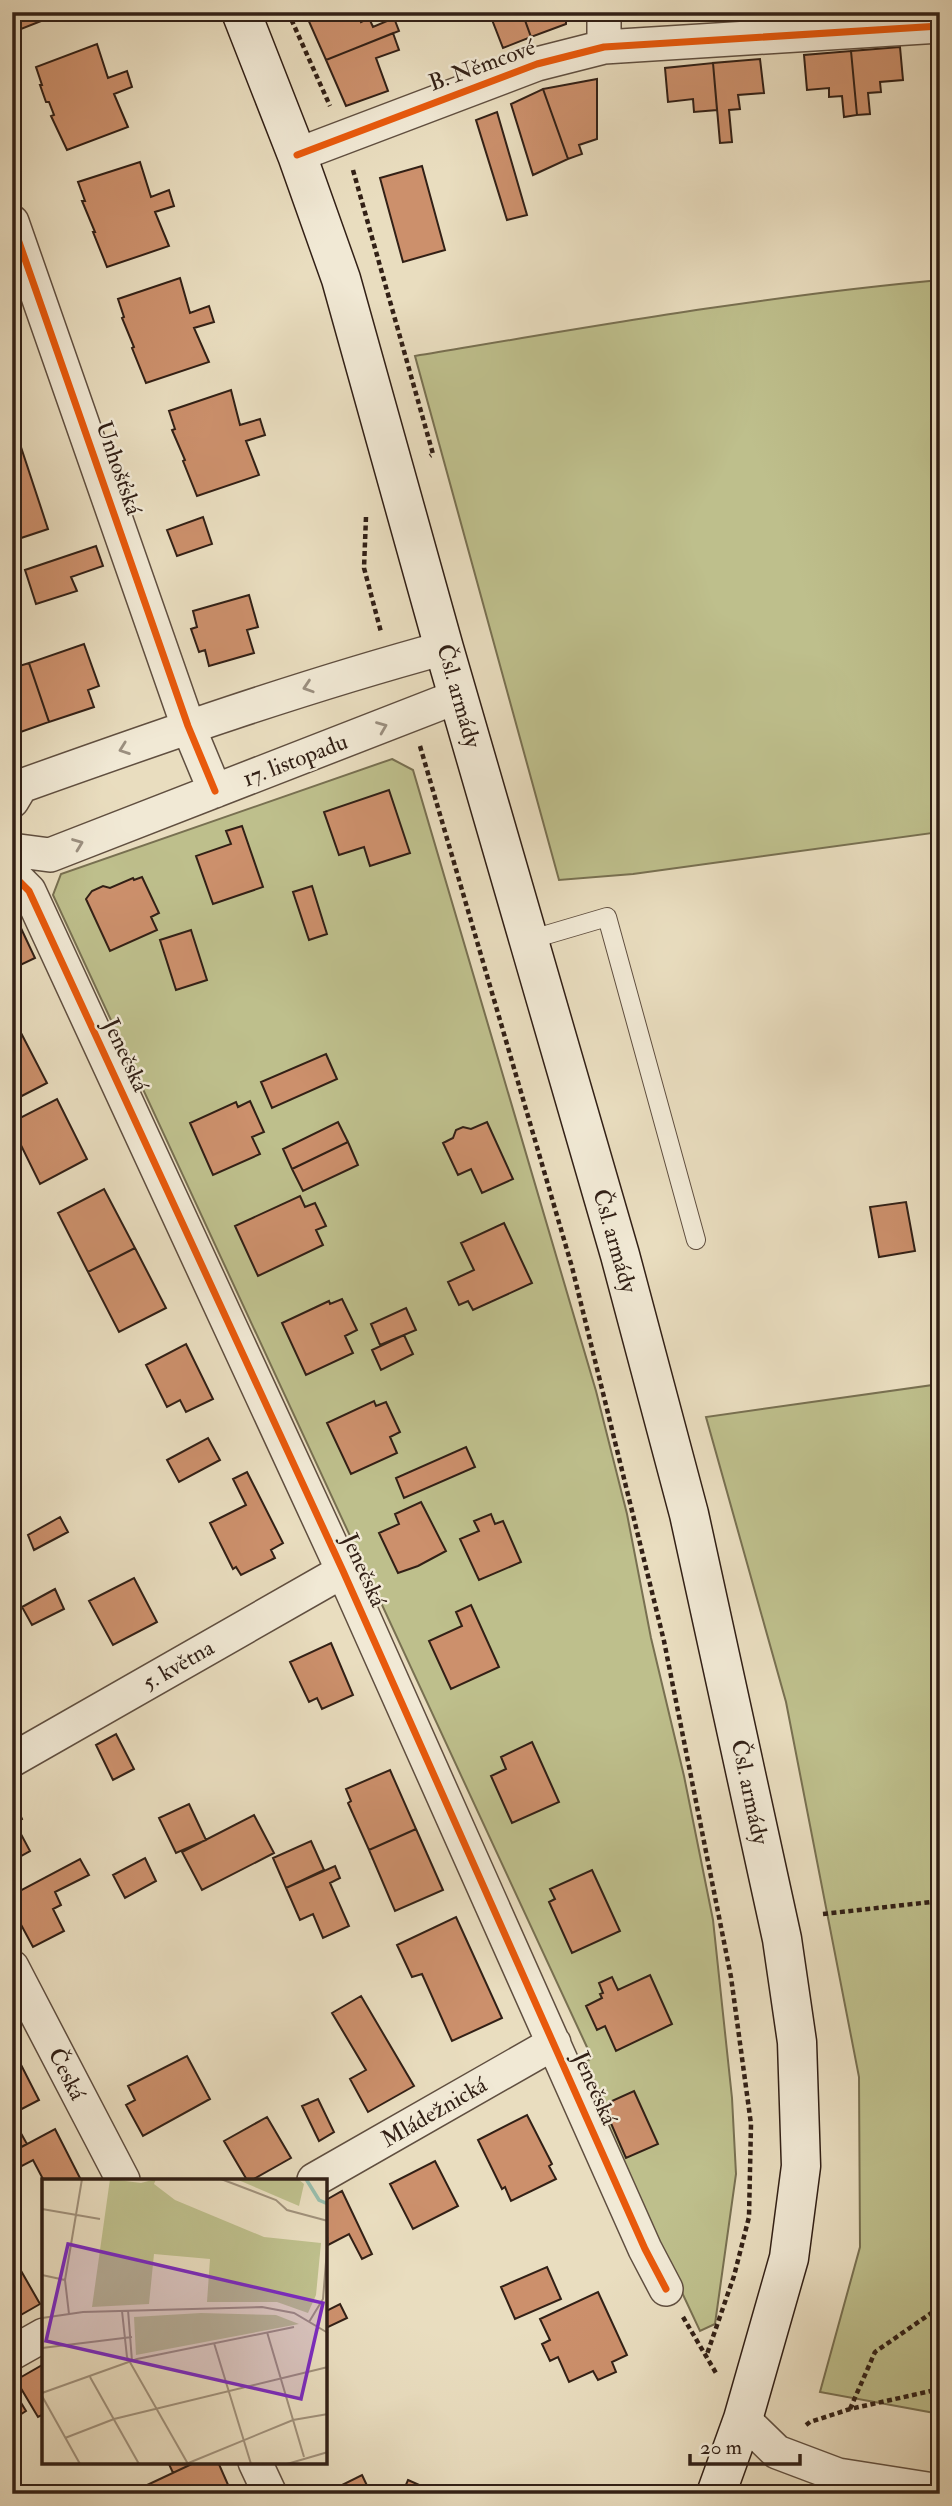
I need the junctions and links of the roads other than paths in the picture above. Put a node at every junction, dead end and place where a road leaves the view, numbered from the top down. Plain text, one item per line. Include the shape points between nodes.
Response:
1 (241, 12) edge
2 (604, 12) edge
3 (940, 26) edge
4 (604, 47) junction
5 (297, 156) junction
6 (12, 222) edge
7 (444, 648) junction
8 (459, 696) junction
9 (188, 726) junction
10 (215, 791) junction
11 (12, 801) edge
12 (12, 850) edge
13 (12, 874) edge
14 (529, 940) junction
15 (696, 1240) dead end
16 (343, 1571) junction
17 (12, 1760) edge
18 (12, 1967) edge
19 (554, 2043) junction
20 (122, 2179) edge
21 (316, 2179) edge
22 (666, 2289) road end
23 (42, 2336) edge
24 (12, 2353) edge
25 (743, 2419) junction
26 (256, 2464) edge
27 (940, 2491) edge
28 (270, 2494) edge
29 (716, 2494) edge

1 - 5 main road, Čsl. armády
2 - 4 street
3 - 4 street, B. Němcové
4 - 5 street, B. Němcové via 537,64
5 - 7 main road, Čsl. armády via 341,279
6 - 9 street, Unhošťská
7 - 8 main road, Čsl. armády
7 -> 9 street
10 -> 8 street, 17. listopadu
8 - 14 main road, Čsl. armády
9 - 10 street, Unhošťská
9 -> 11 street via 21,786
12 -> 10 street, 17. listopadu via 50,855
13 - 16 street, Jenečská via 29,891
14 - 15 lane via 607,917
14 - 25 main road, Čsl. armády via 689,1514 782,1939 797,2042 801,2166 789,2258
16 - 17 street, 5. května
16 - 19 street, Jenečská
18 - 20 street, Česká
19 - 21 street, Mládežnická
19 - 22 street, Jenečská
23 - 24 street
25 - 27 street via 777,2452 838,2475
25 - 29 main road, Čsl. armády
26 - 28 street

